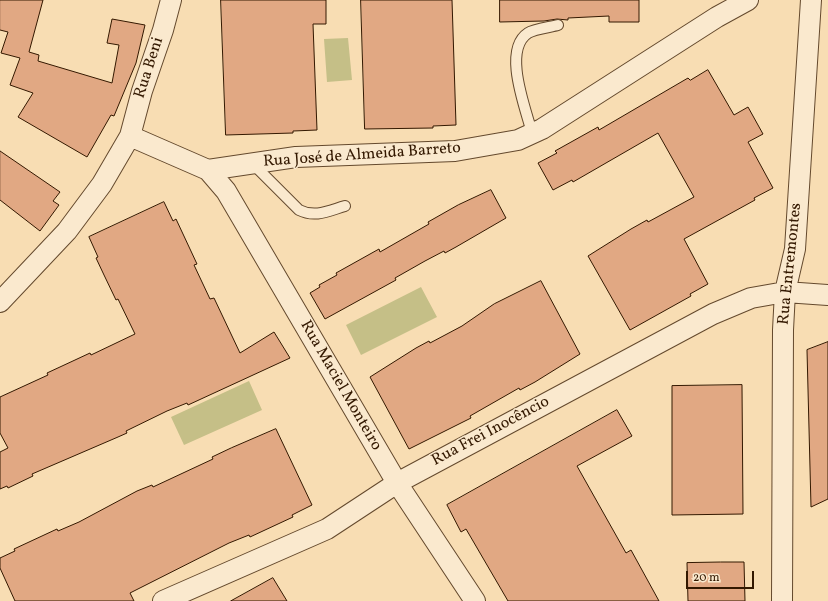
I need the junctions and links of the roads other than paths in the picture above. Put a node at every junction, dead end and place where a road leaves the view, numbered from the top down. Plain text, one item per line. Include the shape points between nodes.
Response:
1 (171, 0) edge
2 (748, 0) edge
3 (811, 0) edge
4 (558, 25) dead end
5 (532, 133) junction
6 (130, 136) junction
7 (253, 164) junction
8 (208, 170) junction
9 (345, 206) dead end
10 (785, 292) junction
11 (828, 295) edge
12 (0, 302) edge
13 (397, 483) junction
14 (163, 601) edge
15 (475, 601) edge
16 (782, 601) edge

1 - 6 street, Rua Beni
2 - 5 street, Rua José de Almeida Barreto
3 - 10 street, Rua Entremontes via 795,250
4 - 5 lane via 528,32 517,47 516,69
5 - 7 street, Rua José de Almeida Barreto via 518,140 455,151 296,157
6 - 8 street
6 - 12 street via 102,184 67,231
7 - 8 street, Rua José de Almeida Barreto
7 - 9 lane via 298,210 308,215
8 - 13 street, Rua Maciel Monteiro via 226,192
10 - 11 street, Rua Frei Inocêncio
10 - 13 street, Rua Frei Inocêncio via 751,298 713,314
10 - 16 street, Rua Entremontes
13 - 14 street, Rua Frei Inocêncio via 327,529
13 - 15 street, Rua Maciel Monteiro

